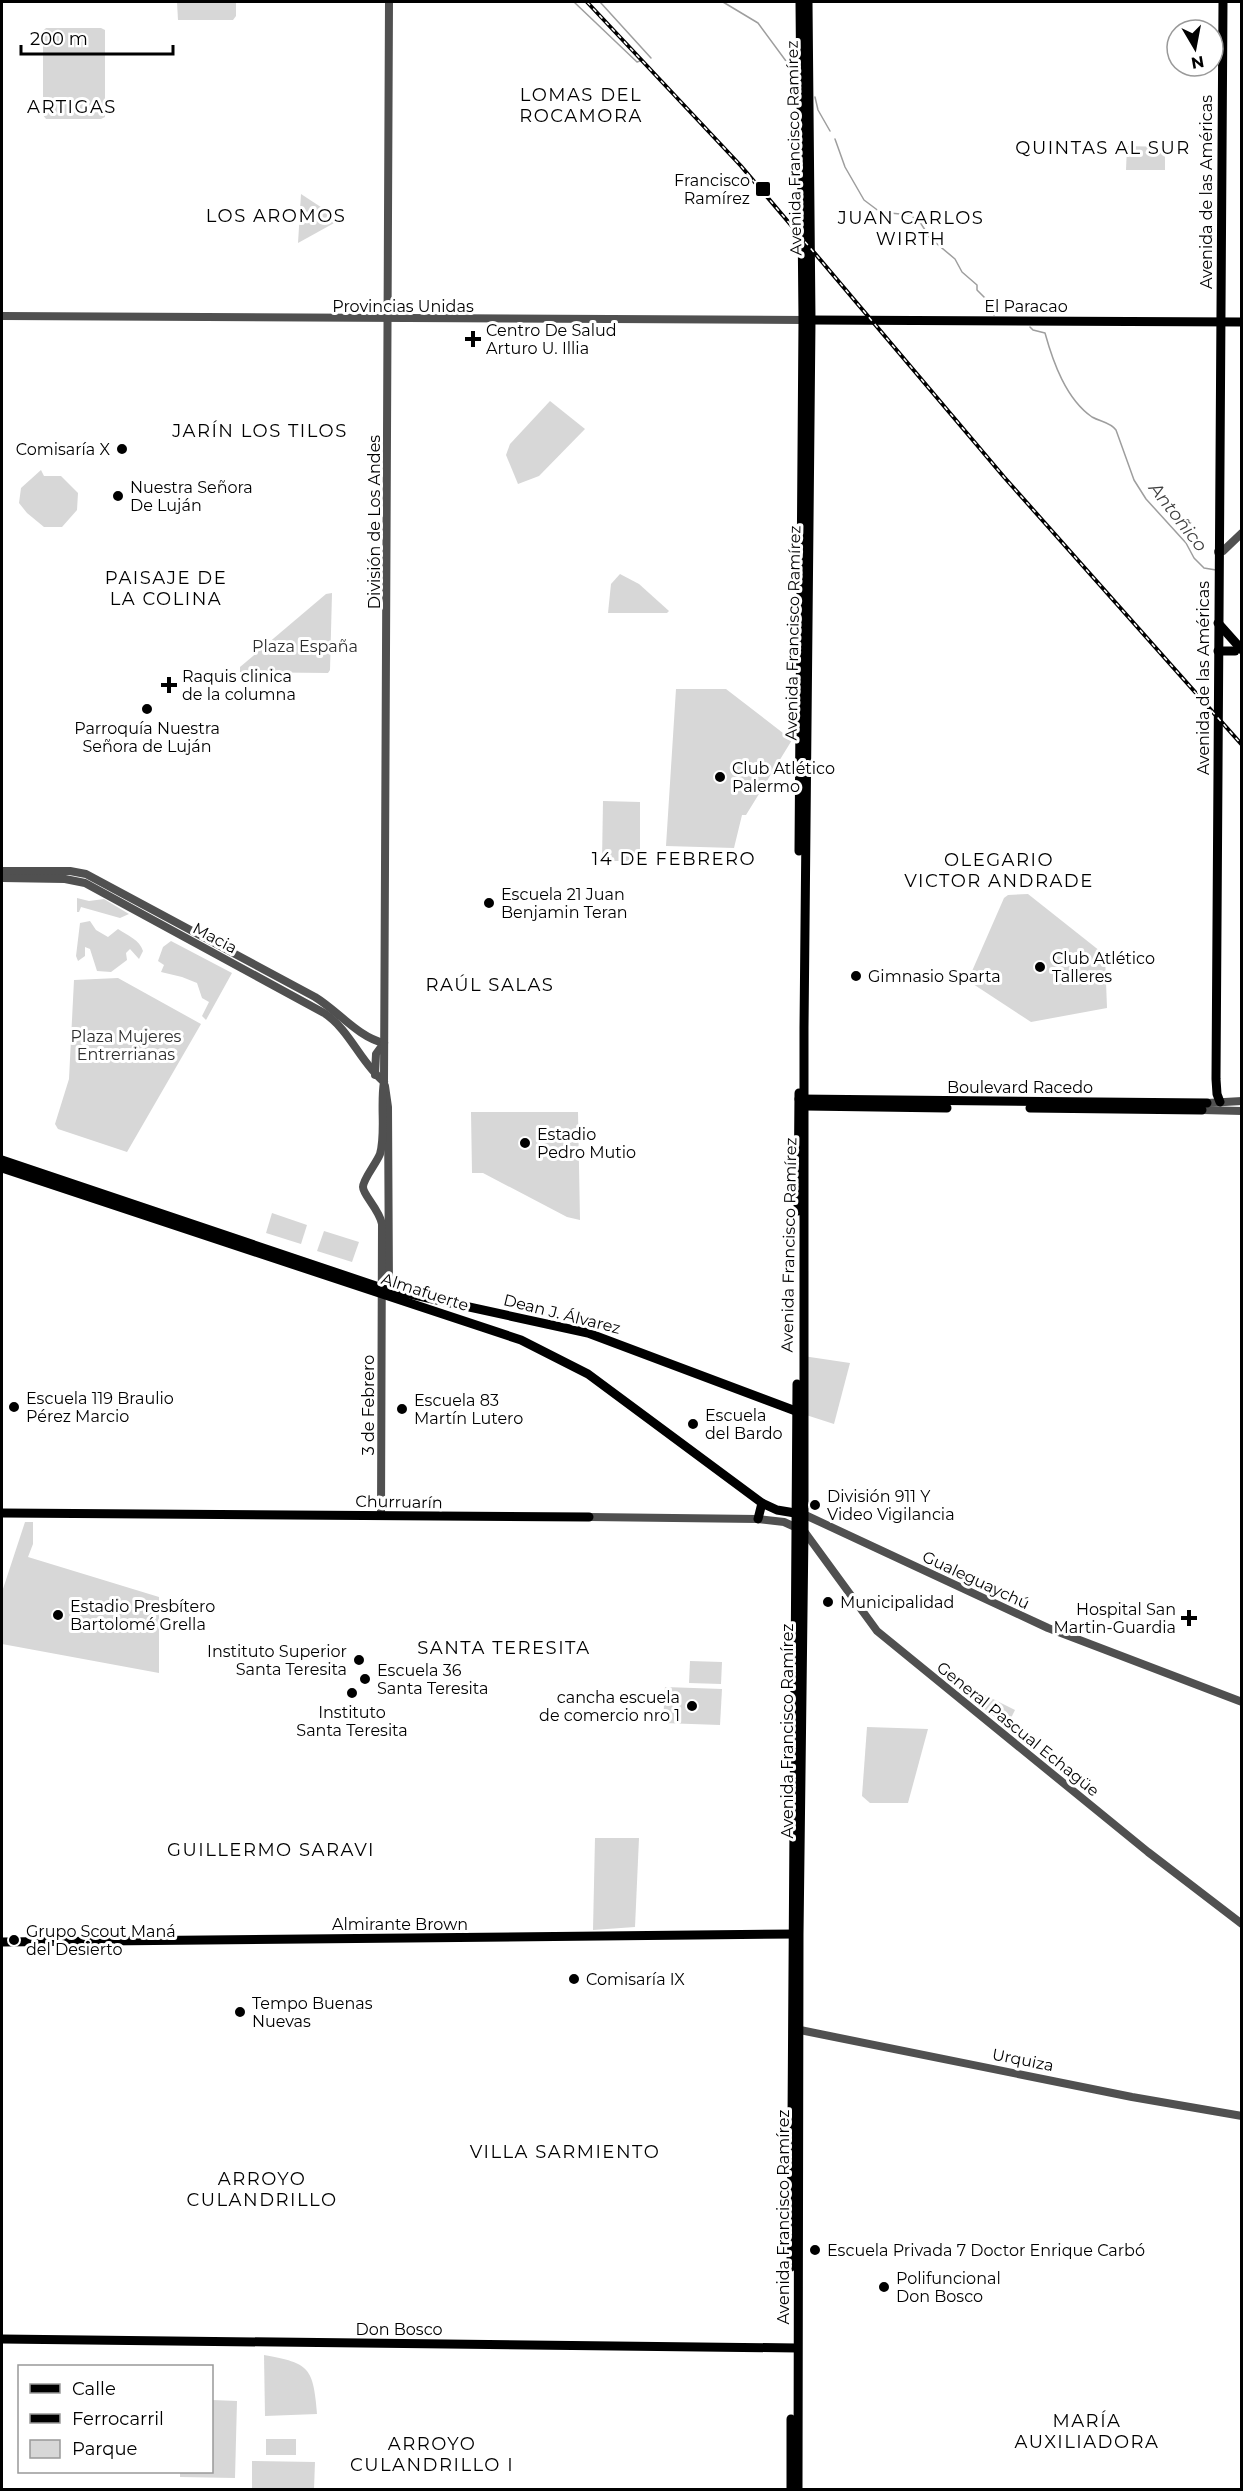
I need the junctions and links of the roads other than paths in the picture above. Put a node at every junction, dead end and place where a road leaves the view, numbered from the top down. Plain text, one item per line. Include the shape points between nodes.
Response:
1 (388, 2) edge
2 (800, 2) edge
3 (808, 2) edge
4 (1223, 2) edge
5 (2, 316) edge
6 (387, 319) junction
7 (807, 320) junction
8 (1220, 322) junction
9 (1242, 322) edge
10 (1242, 533) edge
11 (1218, 552) junction
12 (1217, 622) junction
13 (1218, 633) junction
14 (1218, 651) junction
15 (1238, 651) edge
16 (1242, 659) edge
17 (2, 871) edge
18 (2, 879) edge
19 (384, 1043) junction
20 (375, 1075) junction
21 (384, 1082) junction
22 (1242, 1101) edge
23 (802, 1102) junction
24 (1220, 1102) junction
25 (1204, 1106) junction
26 (1242, 1111) edge
27 (2, 1160) edge
28 (2, 1168) edge
29 (385, 1290) junction
30 (800, 1413) junction
31 (762, 1503) junction
32 (2, 1513) edge
33 (799, 1514) junction
34 (381, 1516) junction
35 (589, 1517) joint
36 (758, 1519) junction
37 (795, 1526) junction
38 (804, 1531) junction
39 (1242, 1702) edge
40 (1242, 1924) edge
41 (796, 1934) junction
42 (2, 1942) edge
43 (800, 2030) junction
44 (1242, 2116) edge
45 (2, 2339) edge
46 (794, 2348) junction
47 (791, 2490) edge
48 (798, 2490) edge

1 - 6 street, División de Los Andes
2 - 7 main road, Avenida Francisco Ramírez
3 - 7 main road, Avenida Francisco Ramírez
4 - 8 main road, Avenida de las Américas
5 - 6 street, Provincias Unidas
6 - 7 street, Provincias Unidas
6 - 19 street, División de Los Andes
7 - 8 main road, El Paracao
7 - 23 main road, Avenida Francisco Ramírez
8 - 9 main road, El Paracao
8 - 11 main road, Avenida de las Américas
10 - 11 street
11 - 12 main road, Avenida de las Américas
12 - 13 main road, Avenida de las Américas
12 - 15 main road
13 - 14 main road, Avenida de las Américas
13 - 15 main road
14 - 15 main road
14 - 24 main road, Avenida de las Américas
15 - 16 main road
17 - 19 street, Macia via 86,874 330,1006 366,1035
18 - 20 street, Macia via 65,879 85,883 324,1012 344,1031
19 - 20 street, División de Los Andes via 376,1054
19 - 21 street, División de Los Andes
20 - 21 street, Macia
21 - 29 street, División de Los Andes via 388,1107
21 - 29 street, División de Los Andes via 381,1147 363,1188 381,1219
22 - 24 street, Boulevard Racedo
23 - 25 main road, Boulevard Racedo
23 - 30 main road, Avenida Francisco Ramírez
24 - 25 street
24 - 25 street, Boulevard Racedo
24 - 26 street, Boulevard Racedo
27 - 29 main road, Almafuerte
28 - 29 main road, Almafuerte
29 - 30 main road, Dean J. Álvarez via 588,1333
29 - 31 main road, Almafuerte via 522,1340 581,1370
29 - 34 street, 3 de Febrero via 380,1385
30 - 33 main road, Avenida Francisco Ramírez
31 - 33 main road, Almafuerte
31 - 36 main road
32 - 34 main road, Churruarín
33 - 37 main road, Avenida Francisco Ramírez
33 - 38 main road, Avenida Francisco Ramírez
33 - 39 street, Gualeguaychú via 1048,1628
34 - 35 main road, Churruarín
35 - 36 street, Churruarín
36 - 37 street, Churruarín
37 - 38 street, Churruarín
37 - 41 main road, Avenida Francisco Ramírez
38 - 40 street, General Pascual Echagüe via 876,1631
38 - 41 main road, Avenida Francisco Ramírez
41 - 42 main road, Almirante Brown
41 - 43 main road, Avenida Francisco Ramírez
41 - 46 main road, Avenida Francisco Ramírez
43 - 44 street, Urquiza
43 - 46 main road, Avenida Francisco Ramírez
45 - 46 main road, Don Bosco
46 - 47 main road, Avenida Francisco Ramírez
46 - 48 main road, Avenida Francisco Ramírez

